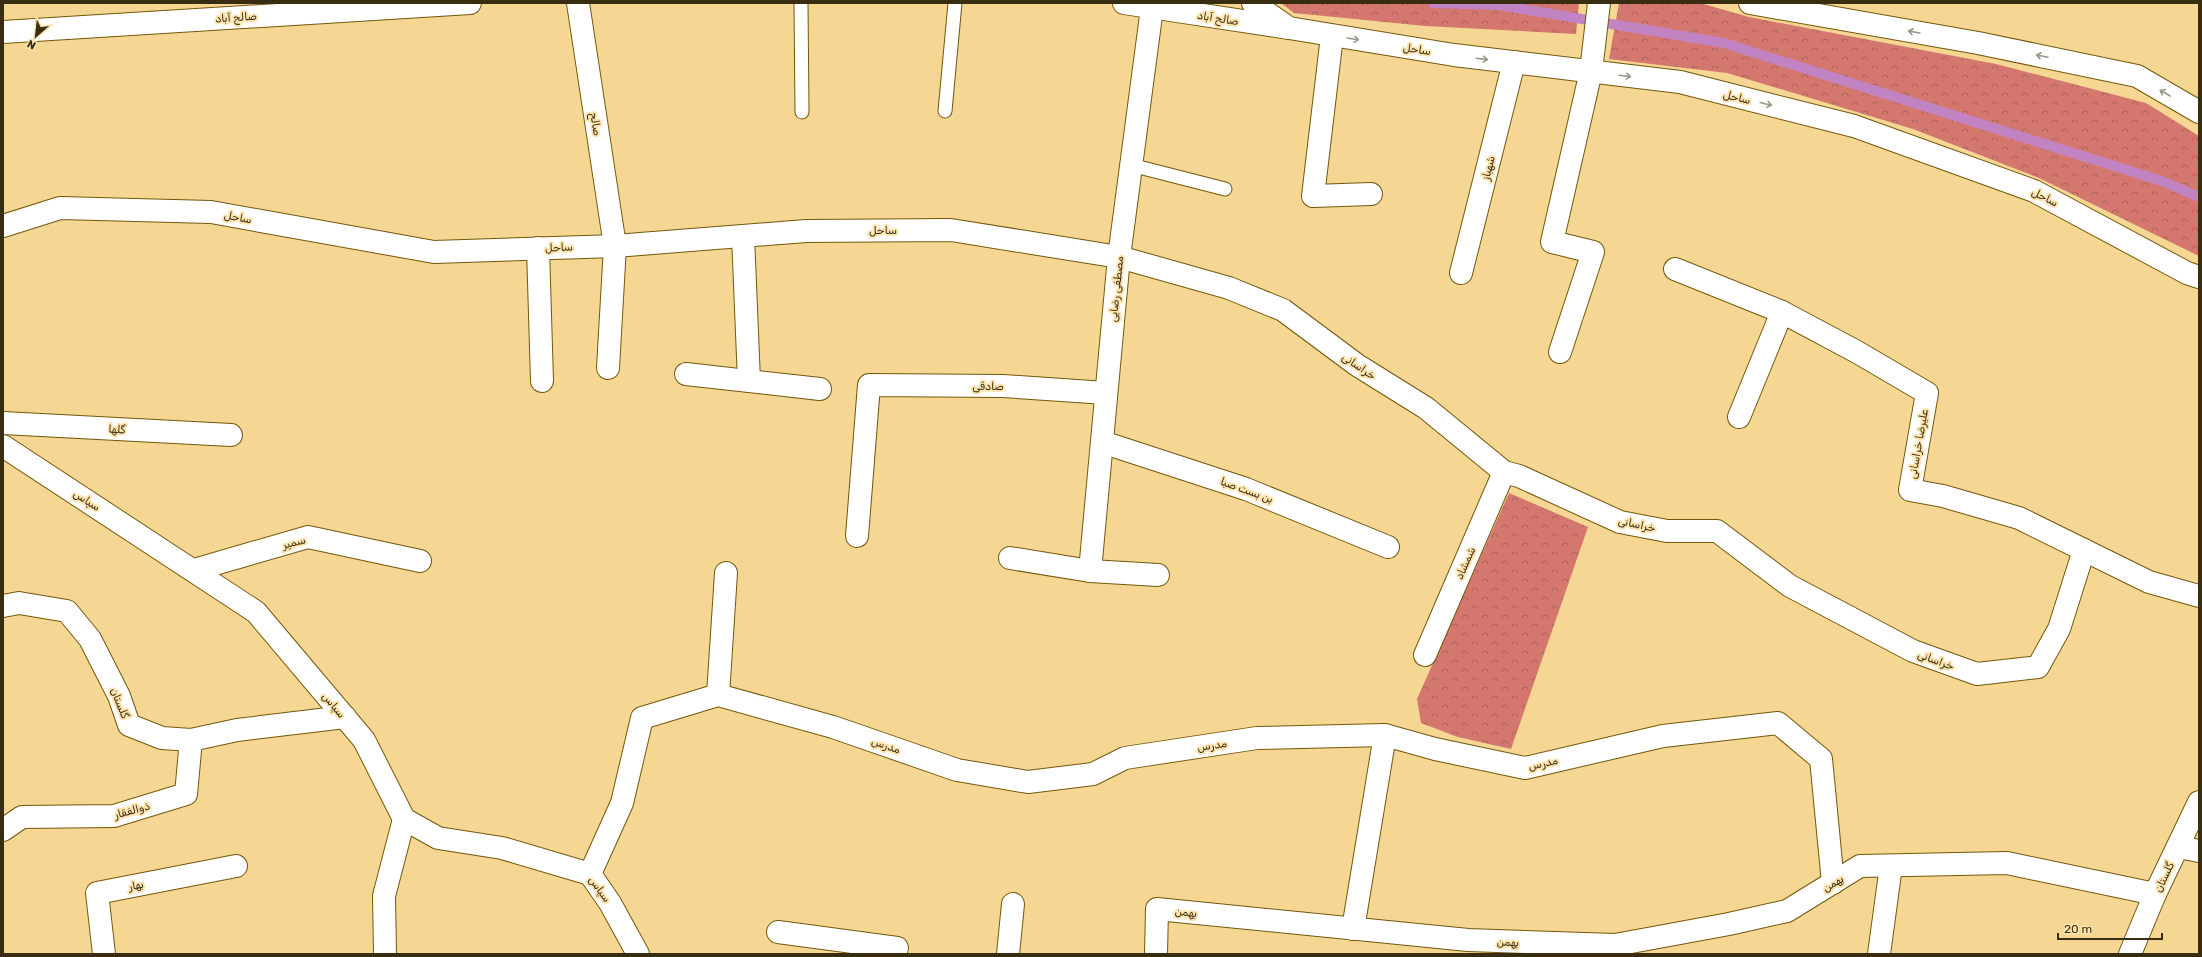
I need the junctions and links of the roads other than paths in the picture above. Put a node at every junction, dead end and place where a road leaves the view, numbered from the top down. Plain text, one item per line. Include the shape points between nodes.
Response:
1 (470, 3) edge
2 (578, 3) edge
3 (801, 3) edge
4 (955, 3) edge
5 (1124, 3) edge
6 (1253, 3) edge
7 (1599, 3) edge
8 (1750, 3) edge
9 (1152, 8) junction
10 (1289, 28) junction
11 (3, 32) edge
12 (1332, 36) junction
13 (1514, 62) junction
14 (1591, 71) junction
15 (945, 111) dead end
16 (802, 112) dead end
17 (2199, 112) edge
18 (1131, 165) junction
19 (1225, 189) dead end
20 (1371, 194) dead end
21 (3, 226) edge
22 (743, 236) junction
23 (615, 246) junction
24 (538, 248) junction
25 (1119, 257) junction
26 (1675, 269) dead end
27 (1461, 273) dead end
28 (2199, 277) edge
29 (1782, 312) junction
30 (1560, 352) dead end
31 (608, 368) dead end
32 (686, 374) dead end
33 (542, 381) dead end
34 (749, 381) junction
35 (820, 389) dead end
36 (1106, 393) junction
37 (1739, 417) dead end
38 (3, 423) edge
39 (231, 435) dead end
40 (1102, 442) junction
41 (3, 446) edge
42 (1504, 472) junction
43 (857, 536) dead end
44 (1388, 547) dead end
45 (2084, 550) junction
46 (1010, 558) dead end
47 (420, 562) dead end
48 (194, 570) junction
49 (1090, 571) junction
50 (726, 573) dead end
51 (1158, 575) dead end
52 (2199, 596) edge
53 (3, 606) edge
54 (1425, 655) dead end
55 (718, 695) junction
56 (345, 717) junction
57 (1385, 735) junction
58 (191, 740) junction
59 (2199, 802) edge
60 (404, 819) junction
61 (3, 830) edge
62 (2178, 847) junction
63 (2199, 851) edge
64 (236, 866) dead end
65 (1891, 866) junction
66 (590, 874) junction
67 (1833, 883) junction
68 (2156, 894) junction
69 (1013, 904) dead end
70 (1353, 929) junction
71 (778, 932) dead end
72 (802, 945) edge
73 (897, 948) dead end
74 (104, 954) edge
75 (385, 954) edge
76 (638, 954) edge
77 (1008, 954) edge
78 (1156, 954) edge
79 (1879, 954) edge
80 (2130, 954) edge

1 - 11 street, صالح آباد
2 - 23 street, صالح
3 - 16 lane
4 - 15 lane
5 - 9 street, صالح آباد
6 - 10 street, ساحل
7 - 14 street
17 -> 8 street via 2137,76 1978,43
9 - 10 street, صالح آباد
9 - 18 street, مصطفی رضایی
10 - 12 street, ساحل
12 -> 13 street, ساحل
12 - 20 street via 1313,196
13 - 14 street, ساحل
13 - 27 street, شهباز
14 -> 28 street, ساحل via 1680,82 1854,126 2034,191
14 - 30 street via 1552,242 1593,252
18 - 19 lane
18 - 25 street, مصطفی رضایی
21 - 24 street, ساحل via 60,208 211,212 434,252
22 - 23 street, ساحل
22 - 25 street, ساحل via 806,231 951,230
22 - 34 street
23 - 24 street, ساحل
23 - 31 street, صالح
24 - 33 street
25 - 36 street, مصطفی رضایی
25 - 42 street, خراسانی via 1229,288 1283,310 1357,365 1426,408
26 - 29 street, علیرضا خراسانی
29 - 37 street
29 - 45 street, علیرضا خراسانی via 1927,393 1910,490 1943,496 2019,518
32 - 34 street
34 - 35 street
36 - 40 street, مصطفی رضایی
36 - 43 street, صادقی via 1003,386 869,385
38 - 39 street, گلها
40 - 44 street, بن بست صبا via 1246,489
40 - 49 street, مصطفی رضایی
41 - 48 street, سپاس
42 - 45 street, خراسانی via 1519,476 1620,522 1668,531 1717,531 1790,586 1913,651 1977,674 2038,667 2059,629
42 - 54 street, شمشاد
45 - 52 street, علیرضا خراسانی via 2150,582
46 - 49 street
47 - 48 street, سمیر via 308,537
48 - 56 street, سپاس via 256,612
49 - 51 street
50 - 55 street
53 - 58 street, گلستان via 19,603 67,611 90,640 119,696 129,725 162,738
55 - 57 street, مدرس via 833,727 957,770 1028,782 1093,774 1125,758 1256,738
55 - 66 street via 642,718 622,803
56 - 58 street, گلستان via 237,730
56 - 60 street, سپاس via 364,740
57 - 67 street, مدرس via 1435,749 1525,768 1663,736 1778,723 1821,759
57 - 70 street
58 - 61 street, ذوالفقار via 186,794 114,816 22,817
59 - 62 street, گلستان
60 - 66 street, سپاس via 438,838 502,848
60 - 75 street via 384,896
62 - 63 street
62 - 68 street, گلستان
64 - 74 street, بهار via 97,893
65 - 67 street, بهمن via 1860,866
65 - 68 street, بهمن via 2007,863
65 - 79 street
66 - 76 street, سپاس via 610,903
67 - 70 street, بهمن via 1787,911 1614,945 1468,940
68 - 80 street, گلستان
69 - 77 street
70 - 78 street, بهمن via 1156,909
71 - 72 street
72 - 73 street

